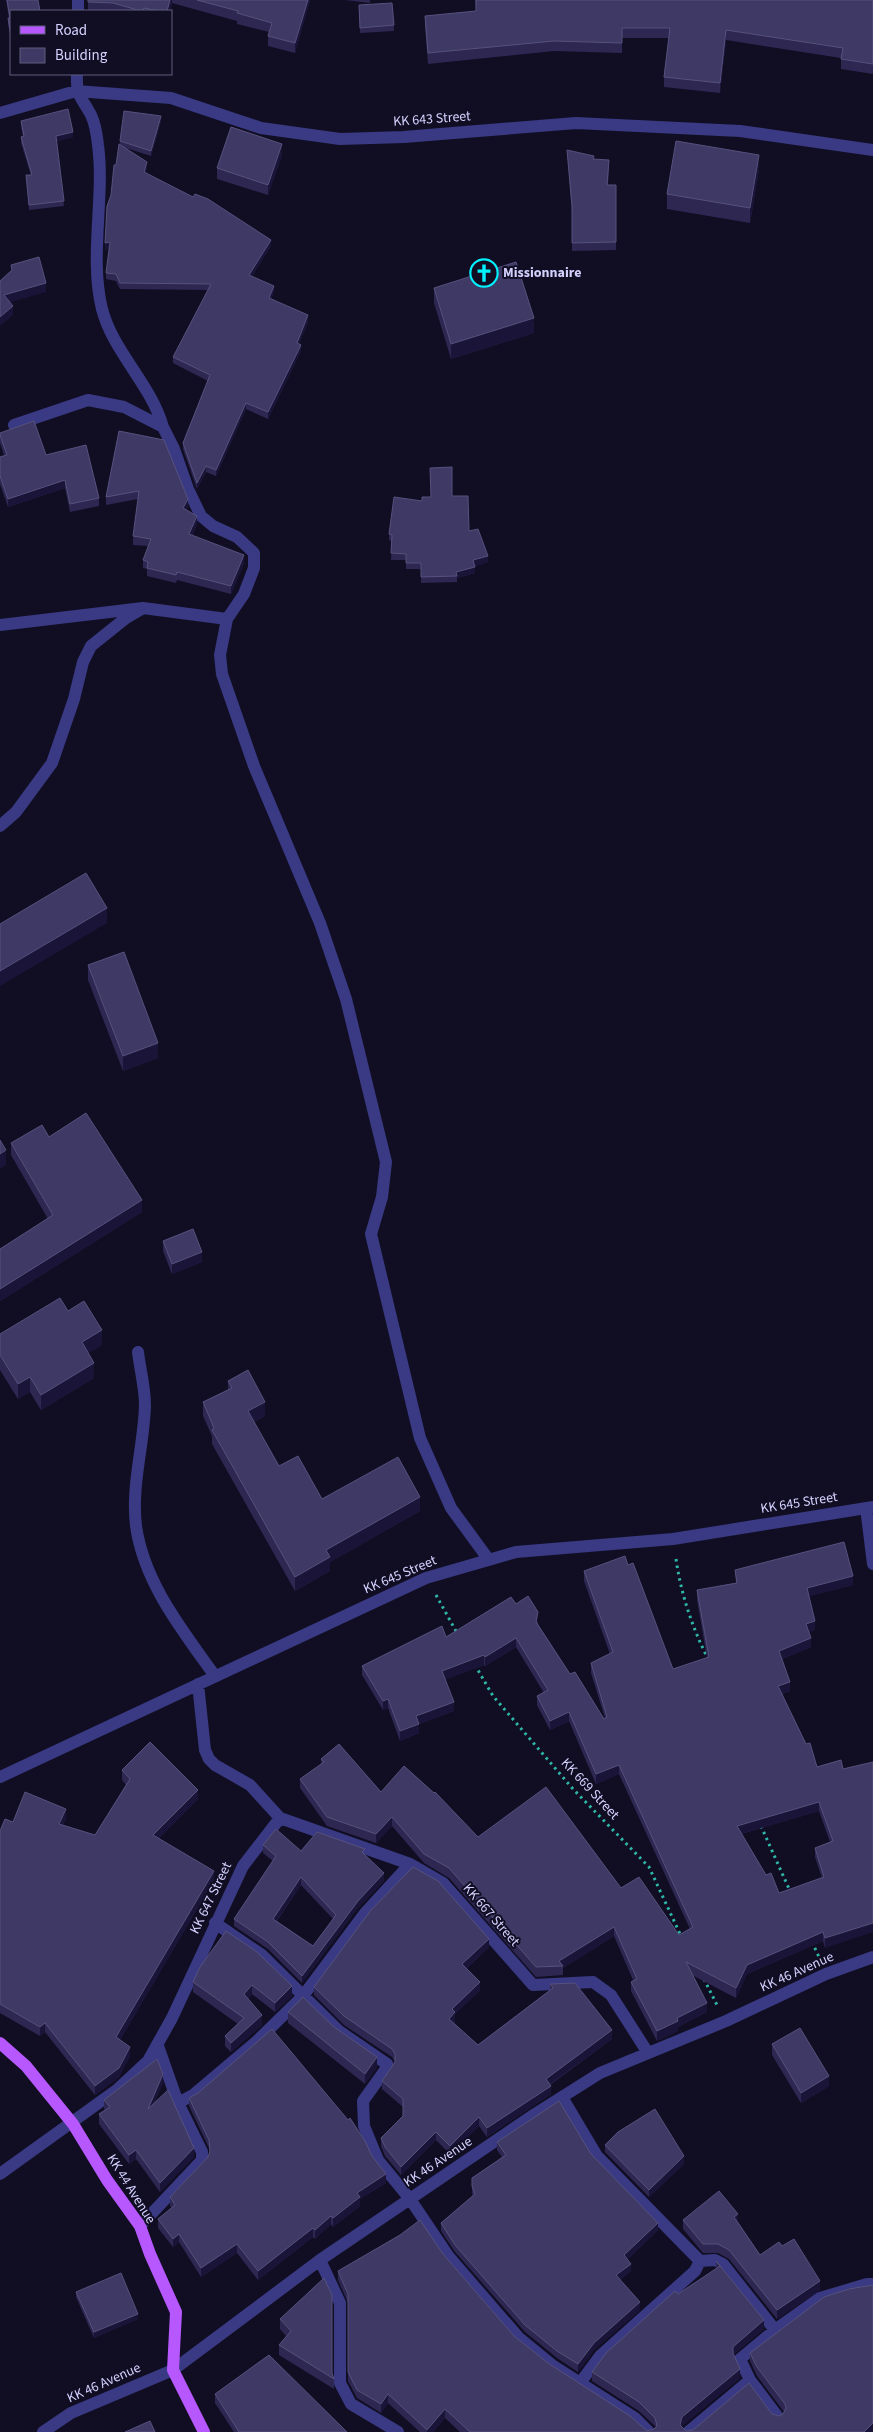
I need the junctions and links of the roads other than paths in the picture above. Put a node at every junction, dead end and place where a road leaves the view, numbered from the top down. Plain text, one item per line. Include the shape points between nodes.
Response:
1 (77, 75) edge
2 (76, 91) junction
3 (0, 114) edge
4 (873, 150) edge
5 (14, 425) dead end
6 (163, 427) junction
7 (143, 608) junction
8 (227, 619) junction
9 (0, 625) edge
10 (0, 826) edge
11 (138, 1352) dead end
12 (870, 1507) edge
13 (489, 1560) junction
14 (873, 1564) edge
15 (216, 1676) junction
16 (198, 1684) junction
17 (0, 1777) edge
18 (280, 1818) junction
19 (410, 1864) junction
20 (215, 1922) junction
21 (873, 1957) edge
22 (303, 1996) junction
23 (0, 2042) edge
24 (158, 2046) junction
25 (648, 2053) junction
26 (562, 2097) junction
27 (178, 2102) junction
28 (73, 2124) junction
29 (0, 2174) edge
30 (410, 2199) junction
31 (140, 2226) junction
32 (320, 2260) junction
33 (700, 2261) junction
34 (873, 2284) edge
35 (775, 2330) junction
36 (173, 2370) junction
37 (750, 2380) junction
38 (580, 2383) junction
39 (778, 2417) edge
40 (43, 2432) edge
41 (204, 2432) edge
42 (398, 2432) edge
43 (649, 2432) edge
44 (688, 2432) edge

1 - 2 street
2 - 3 street, KK 643 Street
2 - 4 street, KK 643 Street via 171,98 261,128 340,139 576,123 740,131
2 - 6 street via 92,117 98,146 98,278 102,309 112,334 157,408
5 - 6 street via 88,400 124,407
6 - 8 street via 201,516 213,526 237,536 254,552 254,568 244,594
7 - 8 street
7 - 9 street
7 - 10 street via 91,646 83,662 52,763 16,812
8 - 13 street via 220,655 222,674 254,766 320,923 346,999 386,1162 382,1197 371,1234 420,1438 451,1508
11 - 15 street via 145,1404 136,1472 138,1535 145,1563 174,1619
12 - 13 street, KK 645 Street via 673,1539 516,1552
12 - 14 street
13 - 15 street, KK 645 Street via 426,1578
15 - 16 street, KK 645 Street
16 - 17 street, KK 645 Street
16 - 18 street via 208,1759 250,1785
18 - 19 street, KK 667 Street
18 - 20 street, KK 647 Street via 243,1866
19 - 22 street via 365,1913
19 - 25 street, KK 667 Street via 443,1883 533,1985 593,1982 610,1995
20 - 22 street via 262,1955
20 - 24 street, KK 647 Street
21 - 25 street, KK 46 Avenue via 826,1974
22 - 27 street via 193,2096
22 - 30 street via 339,2031 387,2064 363,2101 364,2126 378,2160
23 - 28 main road, KK 44 Avenue via 26,2066
24 - 27 street
24 - 28 street, KK 647 Street via 148,2061 118,2089
25 - 26 street, KK 46 Avenue via 600,2073
26 - 30 street, KK 46 Avenue
26 - 33 street via 597,2156
27 - 31 street via 202,2152 202,2160
28 - 29 street, KK 647 Street
28 - 31 main road, KK 44 Avenue
30 - 32 street, KK 46 Avenue
30 - 38 street via 449,2258 519,2338
31 - 36 main road, KK 44 Avenue via 176,2312
32 - 36 street, KK 46 Avenue
32 - 42 street via 340,2303 340,2383 351,2404
33 - 35 street via 715,2260 723,2264
33 - 38 street via 695,2271 600,2356
34 - 35 street via 820,2298
35 - 37 street via 740,2359
36 - 40 street, KK 46 Avenue via 71,2413
36 - 41 main road, KK 44 Avenue
37 - 39 street
37 - 44 street
38 - 43 street via 635,2418

